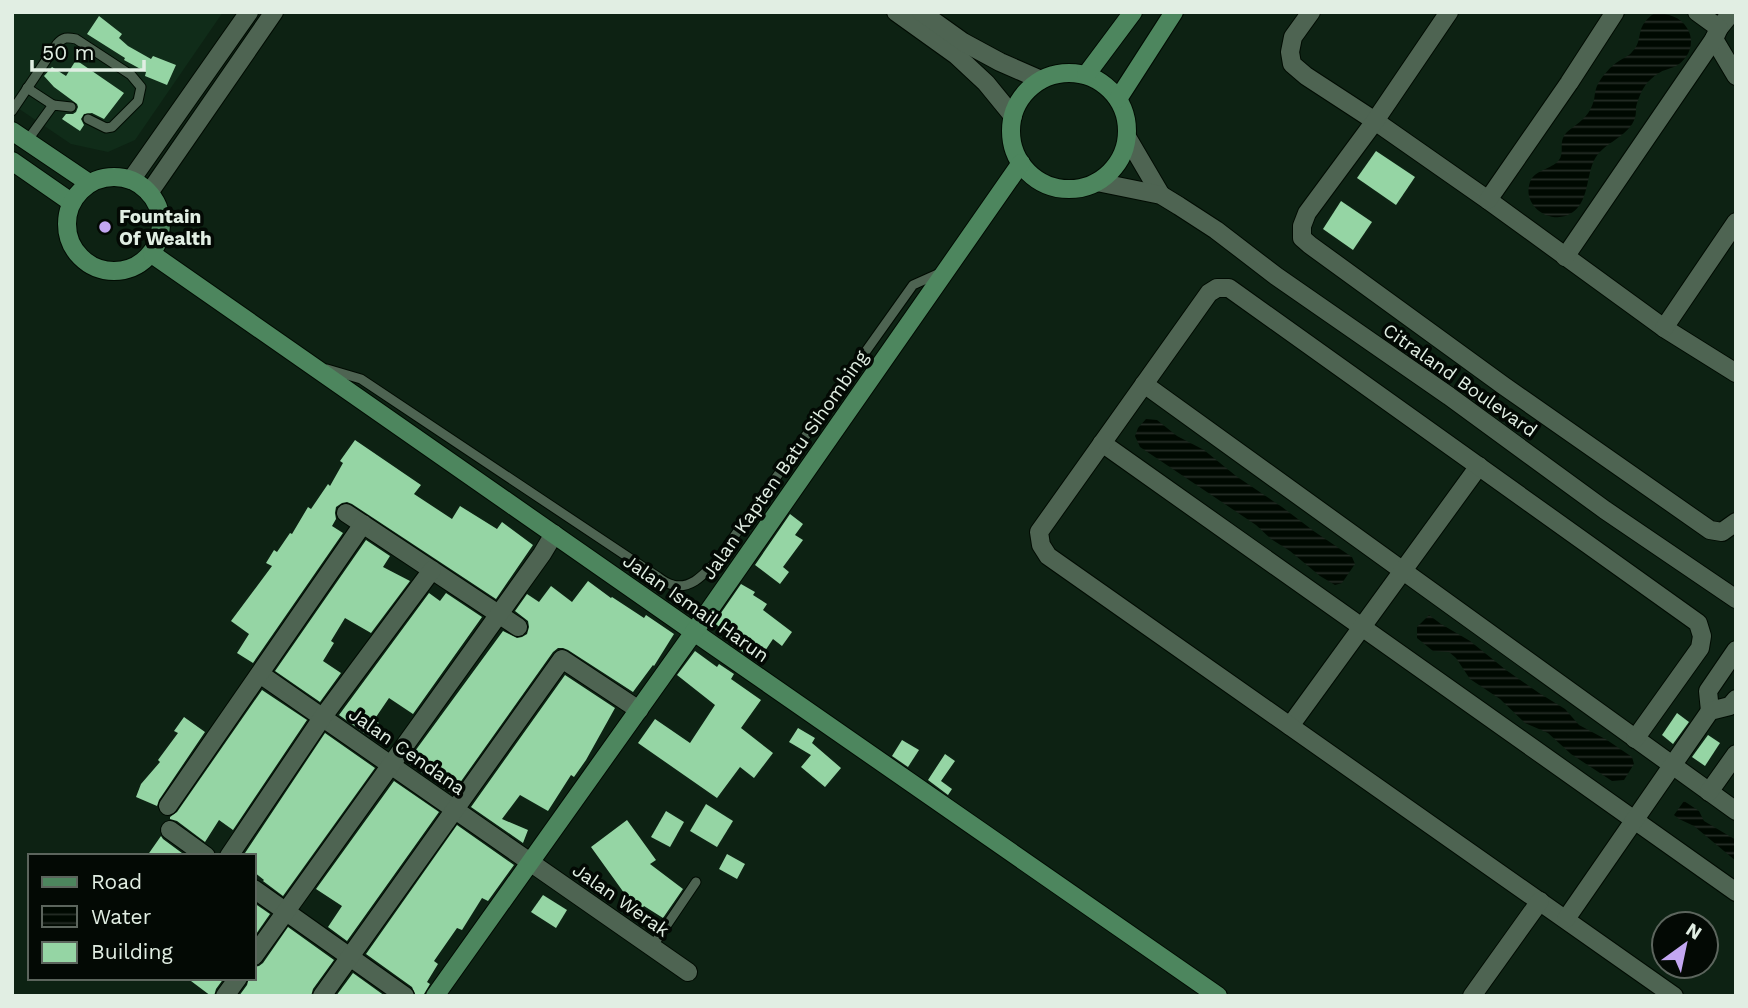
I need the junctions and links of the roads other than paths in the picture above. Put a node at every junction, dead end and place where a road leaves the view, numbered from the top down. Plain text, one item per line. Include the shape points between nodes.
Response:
1 (249, 12) edge
2 (274, 12) edge
3 (896, 12) edge
4 (922, 12) edge
5 (1133, 12) edge
6 (1174, 12) edge
7 (1311, 12) edge
8 (1449, 12) edge
9 (1615, 12) edge
10 (1697, 12) edge
11 (1732, 12) edge
12 (1717, 34) junction
13 (1086, 75) junction
14 (1736, 76) edge
15 (1041, 80) junction
16 (27, 88) junction
17 (1118, 99) junction
18 (53, 105) junction
19 (71, 107) dead end
20 (12, 111) edge
21 (1013, 116) junction
22 (88, 119) dead end
23 (1375, 121) junction
24 (20, 136) edge
25 (1127, 136) junction
26 (12, 161) edge
27 (1021, 163) junction
28 (131, 180) junction
29 (1097, 182) junction
30 (89, 183) junction
31 (149, 193) junction
32 (1161, 195) junction
33 (1488, 200) junction
34 (71, 202) junction
35 (1736, 222) edge
36 (152, 254) junction
37 (1565, 257) junction
38 (946, 270) junction
39 (1664, 328) junction
40 (309, 363) junction
41 (1736, 373) edge
42 (1144, 384) junction
43 (1102, 443) junction
44 (1479, 467) junction
45 (346, 513) dead end
46 (1736, 522) edge
47 (363, 524) junction
48 (554, 534) junction
49 (432, 570) junction
50 (1403, 571) junction
51 (1736, 598) edge
52 (499, 615) junction
53 (518, 627) dead end
54 (1362, 627) junction
55 (694, 632) junction
56 (1736, 650) edge
57 (260, 674) junction
58 (1736, 699) edge
59 (639, 710) junction
60 (1710, 711) junction
61 (322, 718) junction
62 (1290, 726) junction
63 (1635, 739) junction
64 (1736, 754) edge
65 (391, 765) junction
66 (1672, 765) junction
67 (1709, 792) junction
68 (168, 806) dead end
69 (455, 810) junction
70 (1736, 811) edge
71 (1635, 819) junction
72 (170, 830) dead end
73 (203, 854) edge
74 (230, 854) edge
75 (531, 862) junction
76 (696, 882) dead end
77 (256, 890) edge
78 (1736, 892) edge
79 (1540, 901) junction
80 (286, 912) junction
81 (1566, 919) junction
82 (652, 947) junction
83 (256, 953) edge
84 (350, 957) junction
85 (688, 972) dead end
86 (237, 980) edge
87 (1473, 995) edge
88 (225, 996) edge
89 (322, 996) edge
90 (405, 996) edge
91 (435, 996) edge
92 (1218, 996) edge
93 (1674, 996) edge

1 - 28 street
2 - 31 street
3 - 21 street via 956,55
4 - 15 street via 962,42
5 - 13 street
6 - 17 street
7 - 23 street via 1293,37 1292,64
8 - 23 street
9 - 33 street
10 - 12 street
11 - 12 street
12 - 14 street
12 - 37 street
13 - 15 street via 1063,73
13 - 17 street
15 - 21 street via 1023,95
16 - 18 lane
16 - 20 lane
16 - 22 lane via 61,39 76,39 131,75 141,87 138,101 112,127
17 - 25 street
18 - 19 lane
18 - 24 lane
21 - 27 street via 1012,141
23 - 33 street
23 - 46 street via 1307,213 1301,226 1310,245 1710,530 1722,532
24 - 30 street
25 - 29 street via 1118,163
25 - 32 street, Citraland Boulevard
26 - 34 street
27 - 29 street via 1036,178 1055,187 1077,188
27 - 38 street, Jalan Kapten Batu Sihombing
28 - 30 street via 102,178
28 - 31 street
29 - 32 street, Citraland Boulevard
30 - 34 street
31 - 36 street via 161,223
32 - 51 street, Citraland Boulevard
33 - 37 street
34 - 36 street via 66,222 69,241 80,258 97,269 117,272 136,267
35 - 39 street
36 - 40 street, Jalan Ismail Harun
37 - 39 street
38 - 40 lane via 912,285 716,562 699,579 684,585 674,586 658,577 361,379
38 - 55 street, Jalan Kapten Batu Sihombing
39 - 41 street
40 - 48 street, Jalan Ismail Harun
42 - 43 street
42 - 44 street via 1209,293 1229,288
42 - 50 street
43 - 54 street
43 - 62 street via 1039,533 1048,556
44 - 50 street
44 - 63 street via 1698,623 1700,648
45 - 47 street
47 - 49 street
47 - 57 street
48 - 52 street
48 - 55 street, Jalan Ismail Harun
49 - 52 street
49 - 61 street
50 - 54 street
50 - 63 street
52 - 53 street
52 - 65 street
54 - 62 street
54 - 71 street
55 - 59 street, Jalan Kapten Batu Sihombing
55 - 92 street, Jalan Ismail Harun
56 - 60 street via 1708,691
57 - 61 street, Jalan Cendana
57 - 68 street
58 - 60 street via 1730,706
59 - 69 street via 562,659
59 - 75 street, Jalan Kapten Batu Sihombing
60 - 66 street
61 - 65 street, Jalan Cendana
61 - 74 street
62 - 79 street
63 - 66 street
64 - 67 street
65 - 69 street, Jalan Cendana
65 - 80 street
66 - 67 street
66 - 71 street
67 - 70 street
69 - 75 street, Jalan Cendana
69 - 84 street
71 - 78 street
71 - 81 street
72 - 73 street
75 - 82 street, Jalan Werak
75 - 91 street, Jalan Kapten Batu Sihombing
76 - 82 lane
77 - 80 street
79 - 81 street
79 - 87 street
80 - 83 street
80 - 84 street
81 - 93 street
82 - 85 street, Jalan Werak
84 - 89 street
84 - 90 street
86 - 88 street

